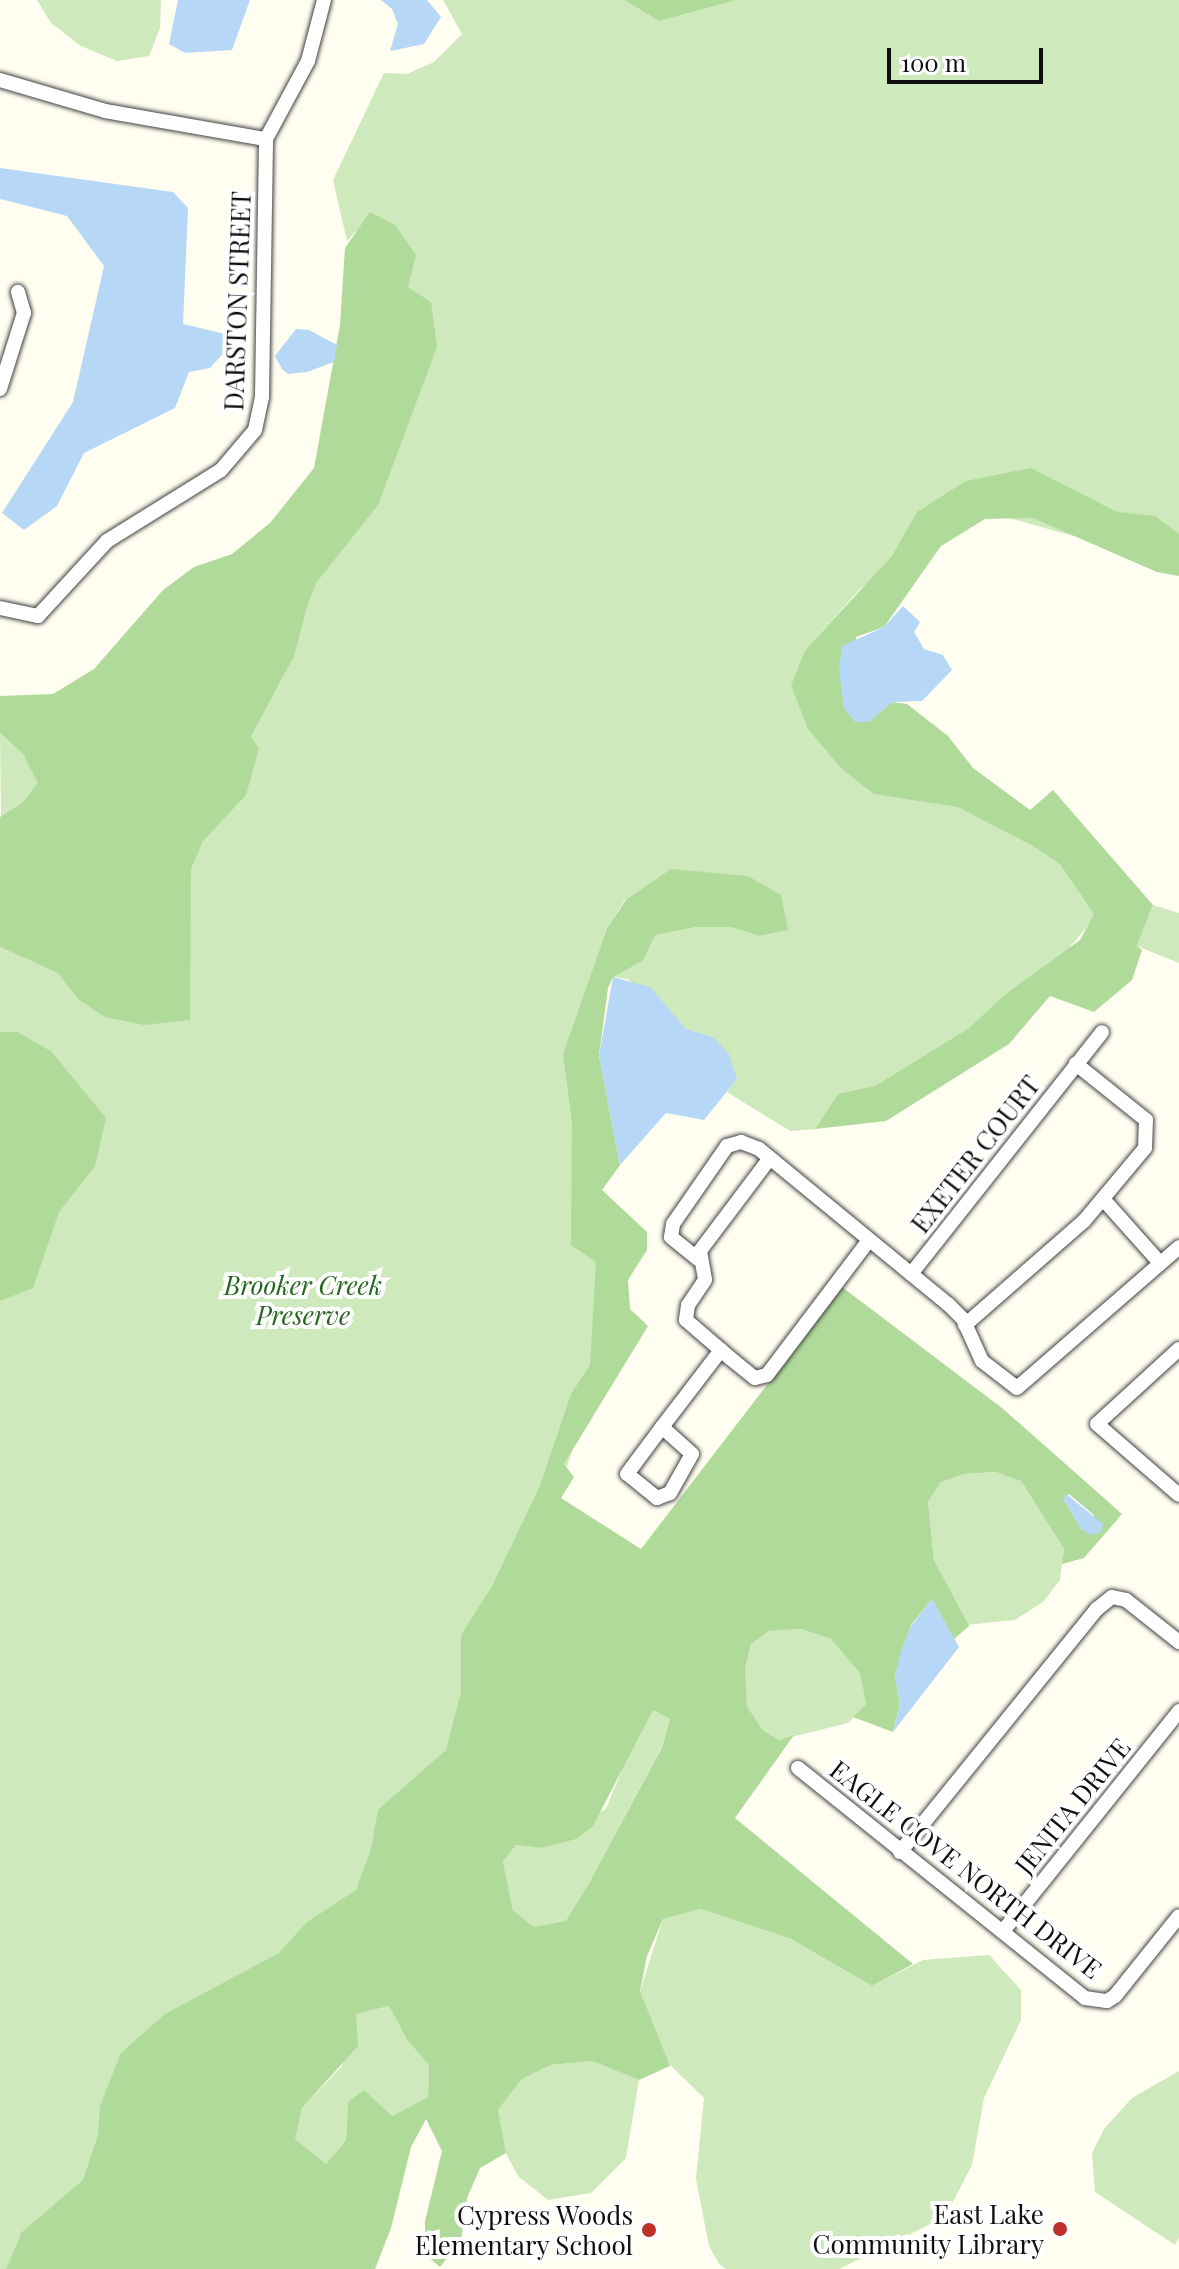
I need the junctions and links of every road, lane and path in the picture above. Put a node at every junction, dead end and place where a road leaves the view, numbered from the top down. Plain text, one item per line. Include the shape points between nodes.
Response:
1 (324, 0) edge
2 (0, 80) edge
3 (266, 139) junction
4 (18, 292) dead end
5 (0, 389) edge
6 (0, 608) edge
7 (1102, 1032) dead end
8 (1076, 1064) junction
9 (770, 1158) junction
10 (1103, 1199) junction
11 (869, 1240) junction
12 (1172, 1257) edge
13 (698, 1259) junction
14 (911, 1274) junction
15 (965, 1325) junction
16 (1179, 1349) edge
17 (721, 1350) junction
18 (662, 1427) junction
19 (1179, 1495) edge
20 (1179, 1642) edge
21 (1179, 1711) edge
22 (798, 1768) dead end
23 (900, 1852) junction
24 (1179, 1916) edge
25 (1003, 1931) junction

1 - 3 street, DARSTON STREET via 308,61
2 - 3 street via 105,111
3 - 6 street, DARSTON STREET via 262,397 255,430 221,470 107,541 38,616
4 - 5 street via 24,313
7 - 8 street, EXETER COURT
8 - 10 street, EXETER COURT via 1146,1120 1150,1132 1145,1148
8 - 14 street, EXETER COURT
9 - 11 street
9 - 13 street
9 - 13 street via 741,1142 727,1146 673,1224 671,1237
10 - 12 street
10 - 15 street, EXETER COURT
11 - 14 street
11 - 17 street via 767,1375 755,1378
12 - 15 street via 1017,1388 982,1361
13 - 17 street via 705,1280 688,1305 686,1320
14 - 15 street
16 - 19 street via 1097,1424
17 - 18 street
18 - 18 street via 627,1474 657,1498 670,1493 692,1454
20 - 23 street via 1126,1600 1112,1597
21 - 25 street, JENITA DRIVE
22 - 23 street, EAGLE COVE NORTH DRIVE
23 - 25 street, EAGLE COVE NORTH DRIVE
24 - 25 street, EAGLE COVE NORTH DRIVE via 1107,2001 1085,1998

